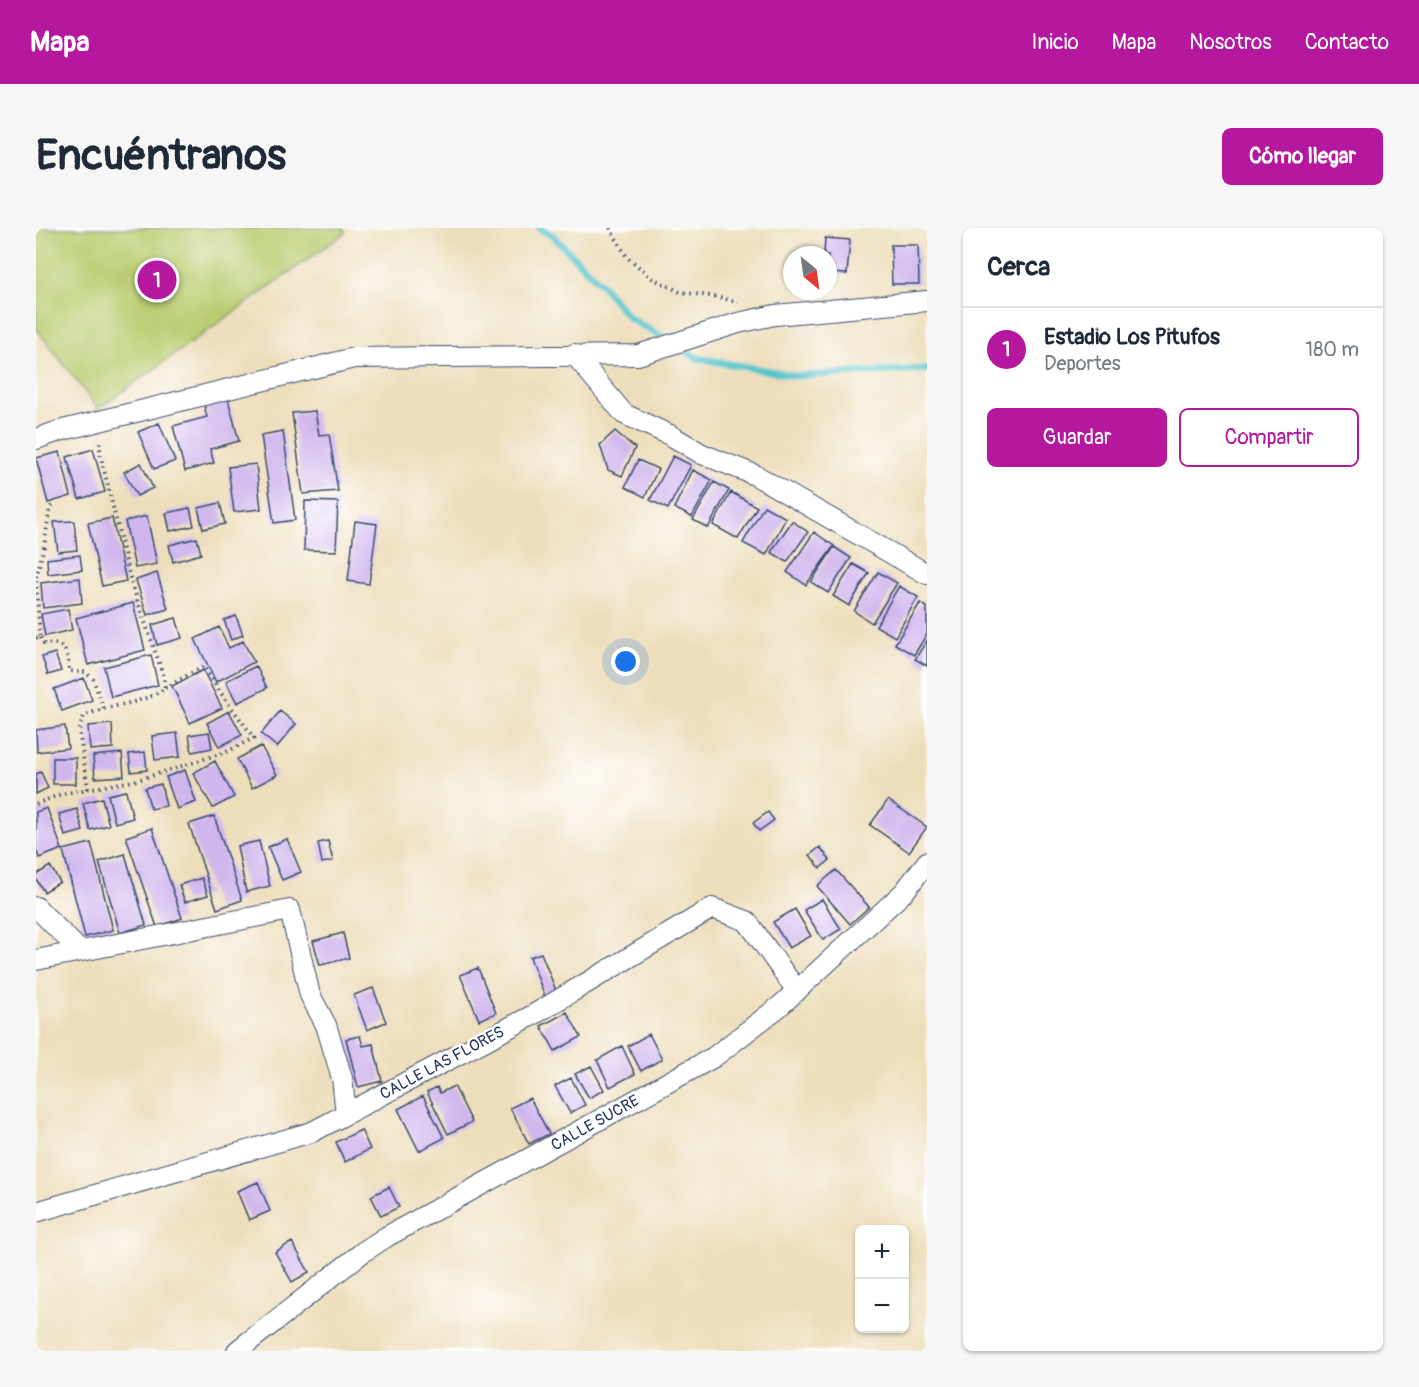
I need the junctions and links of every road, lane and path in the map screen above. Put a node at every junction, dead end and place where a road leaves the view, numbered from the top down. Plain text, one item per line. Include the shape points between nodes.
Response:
1 (610, 228) edge
2 (927, 302) edge
3 (775, 315) junction
4 (574, 354) junction
5 (98, 422) junction
6 (36, 440) edge
7 (53, 504) dead end
8 (927, 574) edge
9 (36, 579) edge
10 (38, 637) edge
11 (165, 688) junction
12 (105, 709) junction
13 (88, 789) junction
14 (36, 804) edge
15 (927, 862) edge
16 (36, 907) edge
17 (80, 951) junction
18 (36, 960) edge
19 (797, 991) junction
20 (346, 1114) junction
21 (36, 1212) edge
22 (237, 1351) edge

1 - 3 path via 627,257 652,278 680,292 718,297
2 - 3 street
3 - 4 street via 638,355
4 - 5 street via 354,358
4 - 8 street via 624,414 702,454 755,475
5 - 6 street
5 - 11 path via 101,457 131,582
7 - 9 path
9 - 10 path
10 - 12 path via 44,644 62,646 68,654 69,671 85,672 93,680
11 - 12 path via 155,695
11 - 13 path via 204,666 254,738 226,752 138,780
12 - 13 path via 84,716 79,730
13 - 14 path
15 - 19 street, CALLE SUCRE via 904,892
16 - 17 street
17 - 18 street
17 - 20 street via 290,910 310,995 326,1025 342,1078
19 - 20 street, CALLE LAS FLORES via 747,921 712,908 532,1015
19 - 22 street, CALLE SUCRE via 714,1056 363,1251
20 - 21 street, CALLE LAS FLORES via 312,1132

